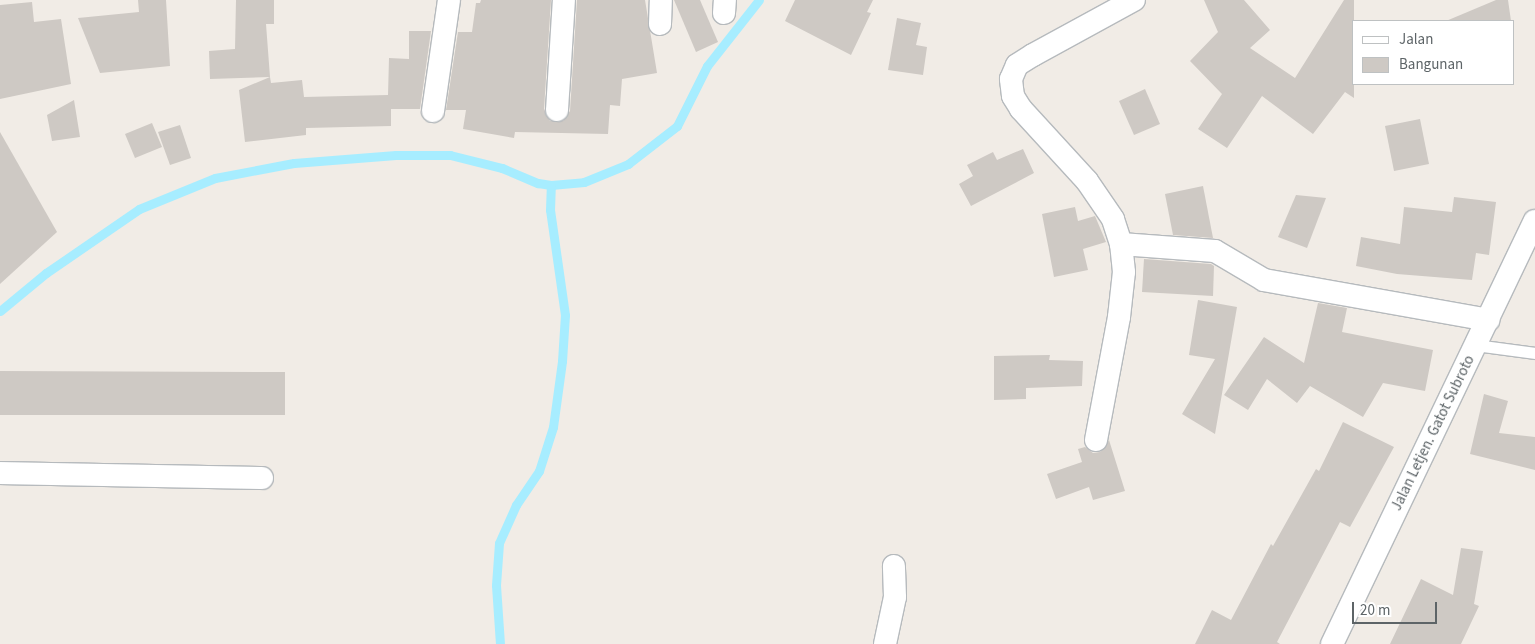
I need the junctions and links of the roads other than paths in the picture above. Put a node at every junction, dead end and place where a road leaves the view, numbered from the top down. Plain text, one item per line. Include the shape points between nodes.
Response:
1 (449, 0) edge
2 (564, 0) edge
3 (661, 0) edge
4 (1134, 0) edge
5 (660, 24) dead end
6 (558, 110) dead end
7 (433, 111) dead end
8 (1535, 221) edge
9 (1122, 244) junction
10 (1488, 320) junction
11 (1475, 345) junction
12 (1535, 353) edge
13 (1096, 440) dead end
14 (0, 473) edge
15 (262, 478) dead end
16 (894, 566) dead end
17 (885, 644) edge
18 (1332, 644) edge

1 - 7 street
2 - 6 street
3 - 5 street
4 - 9 street via 1016,65 1011,79 1013,96 1021,109 1088,181 1113,220
8 - 10 street, Jalan Letjen. Gatot Subroto
9 - 10 street via 1215,252 1264,280
9 - 13 street via 1124,272 1119,317
10 - 11 street, Jalan Letjen. Gatot Subroto
11 - 12 lane
11 - 18 street, Jalan Letjen. Gatot Subroto
14 - 15 street
16 - 17 street via 895,597

